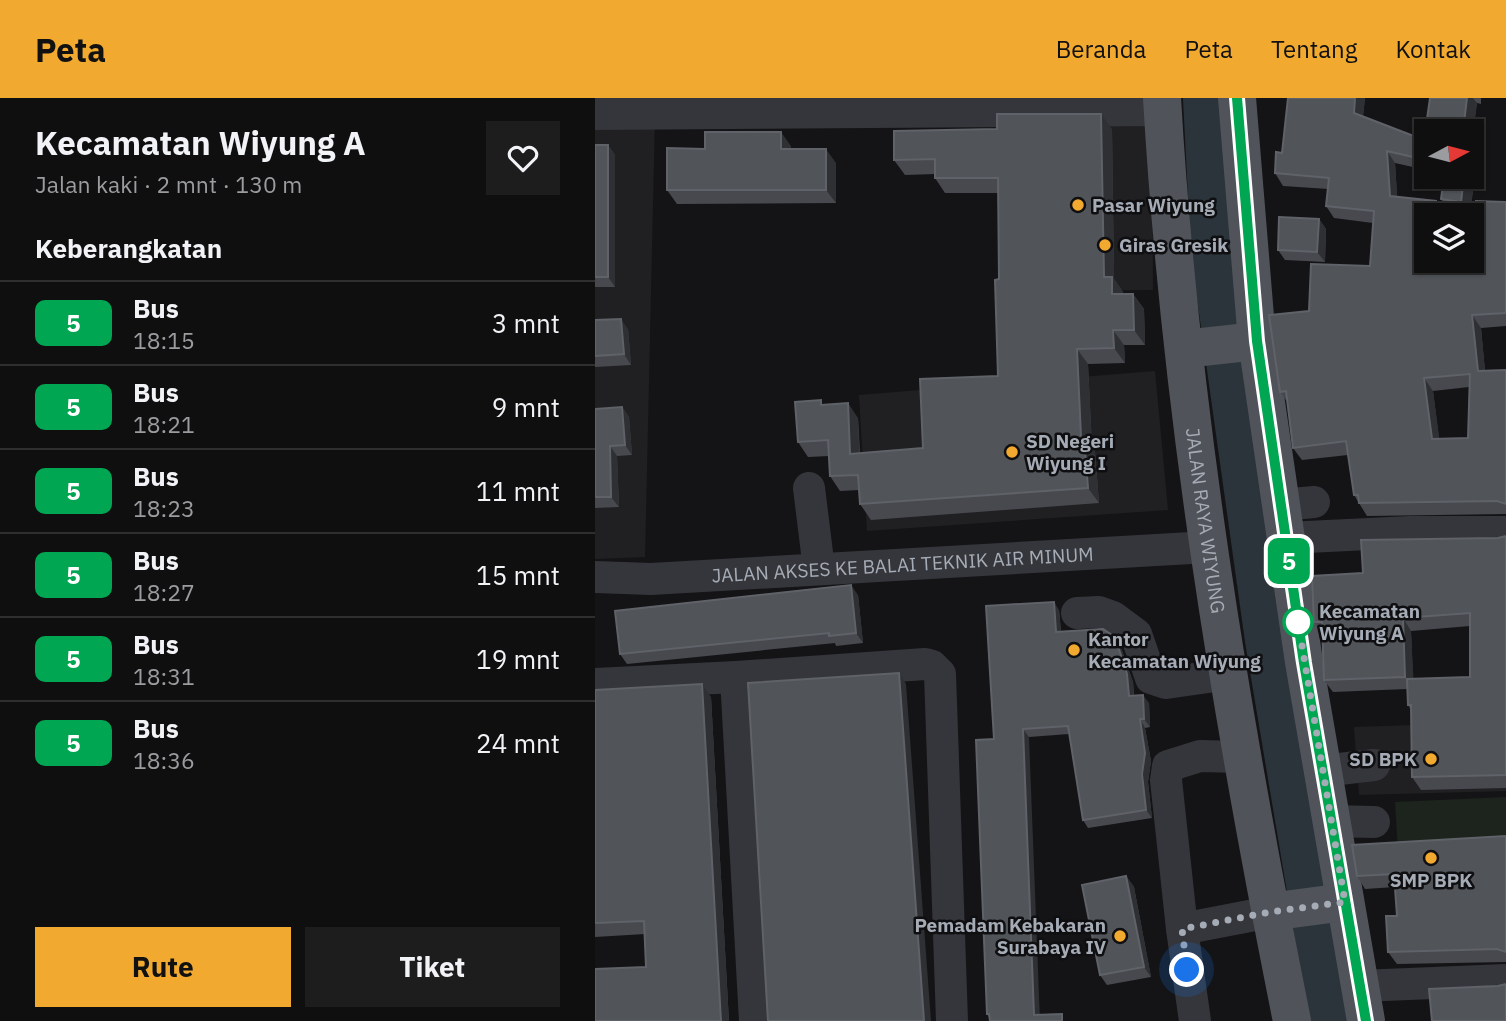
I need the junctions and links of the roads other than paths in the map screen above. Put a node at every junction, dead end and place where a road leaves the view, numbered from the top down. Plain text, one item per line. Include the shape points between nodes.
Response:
1 (1237, 98) edge
2 (1162, 104) edge
3 (595, 114) edge
4 (1218, 345) junction
5 (809, 488) dead end
6 (1292, 524) junction
7 (1506, 532) edge
8 (1209, 547) junction
9 (1331, 547) dead end
10 (819, 569) junction
11 (595, 577) edge
12 (1077, 613) dead end
13 (1229, 674) junction
14 (736, 677) junction
15 (595, 684) edge
16 (1241, 757) junction
17 (1374, 765) dead end
18 (1322, 771) junction
19 (1330, 821) junction
20 (1374, 822) dead end
21 (1337, 903) junction
22 (1277, 911) junction
23 (1182, 929) junction
24 (1506, 980) edge
25 (1363, 1004) edge
26 (1288, 1020) edge
27 (755, 1021) edge
28 (952, 1021) edge
29 (1195, 1021) edge

1 - 4 main road, JALAN RAYA WIYUNG
2 - 3 street
2 - 4 main road, JALAN RAYA WIYUNG
4 - 6 main road, JALAN RAYA WIYUNG
4 - 8 main road, JALAN RAYA WIYUNG
5 - 10 street
6 - 7 street via 1410,532
6 - 9 street
6 - 18 main road, JALAN RAYA WIYUNG
8 - 10 street, JALAN AKSES KE BALAI TEKNIK AIR MINUM
8 - 13 main road, JALAN RAYA WIYUNG
10 - 11 street, JALAN AKSES KE BALAI TEKNIK AIR MINUM via 652,579
12 - 13 street via 1098,611 1136,634 1151,678 1158,681
13 - 16 main road, JALAN RAYA WIYUNG
14 - 15 street
14 - 27 street
14 - 28 street via 925,663 940,674
16 - 22 main road, JALAN RAYA WIYUNG
16 - 23 street via 1200,757 1168,766
17 - 18 street
18 - 19 main road, JALAN RAYA WIYUNG
19 - 20 street
19 - 21 main road, JALAN RAYA WIYUNG
21 - 22 main road
21 - 25 main road, JALAN RAYA WIYUNG
22 - 23 street
22 - 26 main road, JALAN RAYA WIYUNG
23 - 29 street
24 - 25 street

